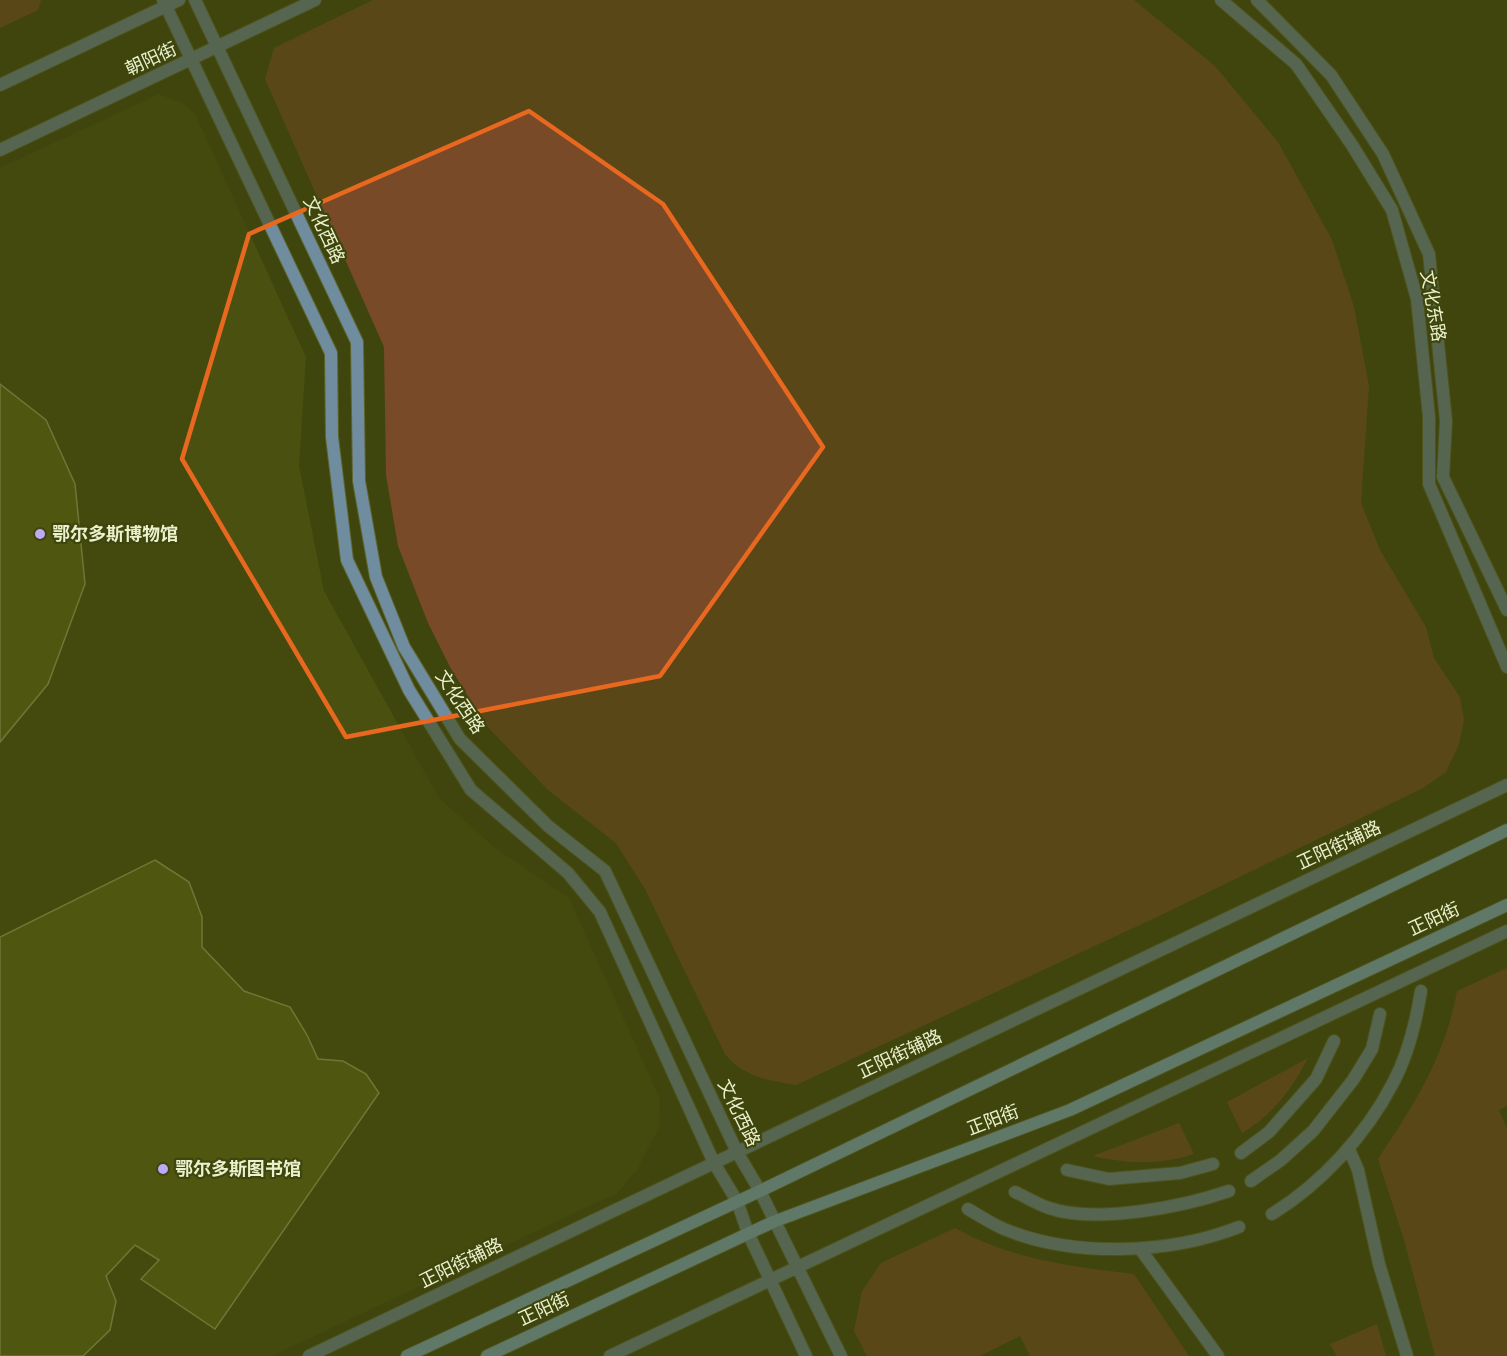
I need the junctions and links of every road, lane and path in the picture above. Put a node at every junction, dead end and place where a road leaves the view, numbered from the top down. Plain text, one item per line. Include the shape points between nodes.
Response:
1 (179, 0) edge
2 (195, 0) edge
3 (315, 0) edge
4 (1221, 0) edge
5 (1257, 0) edge
6 (165, 3) edge
7 (217, 47) junction
8 (193, 60) junction
9 (0, 85) edge
10 (0, 150) edge
11 (1507, 610) edge
12 (1507, 667) edge
13 (1507, 785) edge
14 (1507, 830) edge
15 (1507, 905) edge
16 (1507, 931) edge
17 (1421, 991) dead end
18 (1380, 1014) dead end
19 (1334, 1041) dead end
20 (1349, 1149) junction
21 (737, 1152) junction
22 (1241, 1153) dead end
23 (714, 1163) junction
24 (1213, 1164) dead end
25 (1067, 1170) dead end
26 (1251, 1181) dead end
27 (760, 1191) junction
28 (1228, 1191) dead end
29 (1015, 1192) dead end
30 (737, 1201) junction
31 (968, 1209) dead end
32 (1272, 1214) dead end
33 (773, 1222) junction
34 (1239, 1227) dead end
35 (748, 1233) junction
36 (1141, 1250) junction
37 (799, 1267) junction
38 (770, 1280) junction
39 (309, 1356) edge
40 (407, 1356) edge
41 (487, 1356) edge
42 (610, 1356) edge
43 (806, 1356) edge
44 (841, 1356) edge
45 (1218, 1356) edge
46 (1407, 1356) edge

1 - 6 street
2 - 7 street, 文化西路
3 - 7 street, 朝阳街
4 - 12 street, 文化东路 via 1296,64 1392,210 1418,299 1429,417 1429,484
5 - 11 street, 文化东路 via 1331,75 1383,153 1430,254 1446,421 1443,477
6 - 8 street, 文化西路
6 - 9 street
7 - 8 street, 朝阳街
7 - 21 street, 文化西路 via 357,342 359,481 376,577 404,647 460,739 548,826 606,871
8 - 10 street, 朝阳街
8 - 23 street, 文化西路 via 331,353 332,437 347,560 409,690 471,790 568,873 600,912
13 - 21 street, 正阳街辅路
14 - 27 main road
15 - 33 main road, 正阳街 via 1070,1110
16 - 37 street
17 - 20 street via 1415,1028 1393,1083
18 - 26 street via 1372,1049 1353,1080 1313,1131
19 - 22 street via 1316,1079 1269,1132
20 - 32 street via 1290,1203
20 - 46 street via 1358,1170 1379,1264
21 - 23 street, 正阳街辅路
21 - 27 street, 文化西路
23 - 30 street, 文化西路
23 - 39 street, 正阳街辅路
24 - 25 street via 1180,1173 1109,1179
27 - 30 main road
27 - 33 street, 文化西路
28 - 29 street via 1194,1203 1151,1211 1087,1212 1050,1208
30 - 35 street, 文化西路
30 - 40 main road
31 - 36 street via 1005,1230 1062,1245
33 - 35 main road, 正阳街
33 - 37 street, 文化西路
34 - 36 street via 1219,1235
35 - 38 street, 文化西路
35 - 41 main road, 正阳街
36 - 45 street
37 - 38 street
37 - 44 street, 文化西路
38 - 42 street
38 - 43 street, 文化西路

